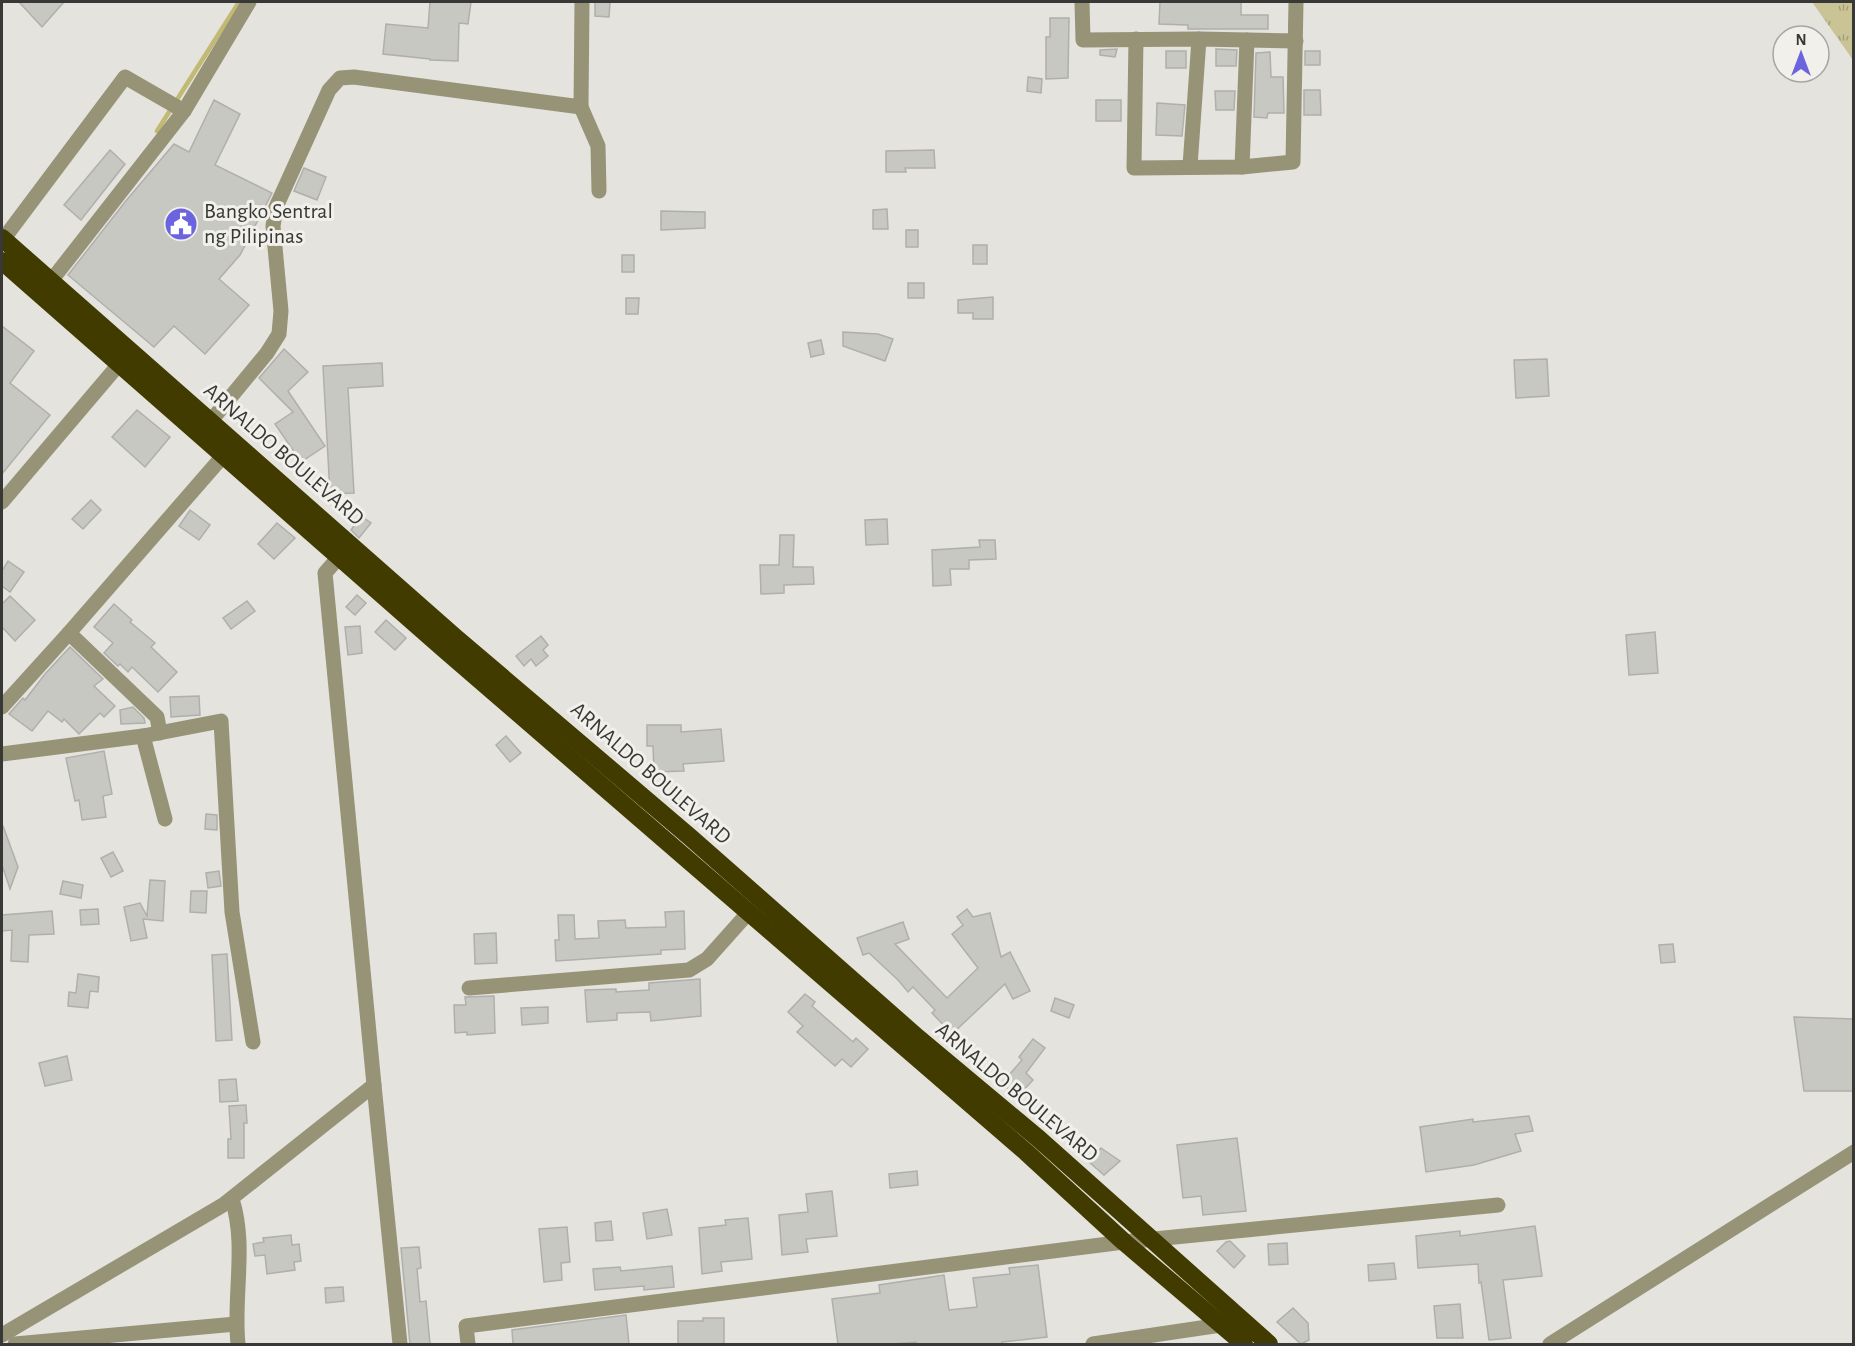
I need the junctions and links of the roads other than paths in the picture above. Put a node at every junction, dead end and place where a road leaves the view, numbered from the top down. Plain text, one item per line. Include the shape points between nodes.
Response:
1 (249, 2) edge
2 (582, 2) edge
3 (1082, 2) edge
4 (1296, 2) edge
5 (1136, 39) junction
6 (1199, 39) junction
7 (1247, 40) junction
8 (1296, 41) junction
9 (581, 106) junction
10 (184, 111) junction
11 (1190, 166) junction
12 (1242, 167) junction
13 (599, 191) dead end
14 (2, 239) edge
15 (2, 261) edge
16 (51, 281) junction
17 (131, 351) junction
18 (119, 365) junction
19 (210, 422) junction
20 (229, 449) junction
21 (2, 502) edge
22 (346, 550) junction
23 (69, 633) junction
24 (2, 707) edge
25 (160, 733) junction
26 (143, 736) junction
27 (2, 754) edge
28 (165, 819) dead end
29 (684, 843) junction
30 (749, 912) junction
31 (798, 945) junction
32 (469, 988) dead end
33 (253, 1042) dead end
34 (374, 1085) junction
35 (1032, 1146) junction
36 (1854, 1152) edge
37 (232, 1199) junction
38 (1498, 1205) dead end
39 (1150, 1240) junction
40 (1124, 1242) junction
41 (236, 1324) junction
42 (1221, 1325) junction
43 (2, 1335) edge
44 (15, 1344) edge
45 (238, 1344) edge
46 (400, 1344) edge
47 (468, 1344) edge
48 (1093, 1344) edge
49 (1244, 1344) edge
50 (1267, 1344) edge
51 (1550, 1344) edge

1 - 10 street
2 - 9 street
3 - 5 street via 1083,40
4 - 8 street
5 - 6 street
5 - 11 street via 1134,168
6 - 7 street
6 - 11 street
7 - 8 street
7 - 12 street
8 - 12 street via 1293,162
9 - 13 street via 598,146
9 - 19 street via 340,78 329,90 276,207 273,226 281,311 279,334
10 - 14 street via 125,77
10 - 16 street
11 - 12 street
14 - 16 highway, ARNALDO BOULEVARD
15 - 18 highway, ARNALDO BOULEVARD
16 - 17 highway, ARNALDO BOULEVARD
17 - 18 street
17 - 19 highway, ARNALDO BOULEVARD
18 - 20 highway, ARNALDO BOULEVARD
18 - 21 street
19 - 20 highway, ARNALDO BOULEVARD
20 - 22 highway, ARNALDO BOULEVARD
20 - 23 street
22 - 29 highway, ARNALDO BOULEVARD
22 - 34 street via 325,573
23 - 24 street
23 - 25 street via 157,717
25 - 26 street
25 - 33 street via 221,721 232,912
26 - 27 street
26 - 28 street
29 - 30 highway, ARNALDO BOULEVARD
29 - 31 highway, ARNALDO BOULEVARD
30 - 31 highway, ARNALDO BOULEVARD
30 - 32 street via 707,959 689,970
31 - 35 highway, ARNALDO BOULEVARD
34 - 37 street
34 - 46 street
35 - 39 highway, ARNALDO BOULEVARD
35 - 40 highway, ARNALDO BOULEVARD
36 - 51 street
37 - 41 street via 238,1235
37 - 43 street
38 - 39 street
39 - 40 street
39 - 50 highway, ARNALDO BOULEVARD
40 - 42 highway, ARNALDO BOULEVARD
40 - 47 street via 466,1326
41 - 44 street
41 - 45 street
42 - 48 street
42 - 49 highway, ARNALDO BOULEVARD

